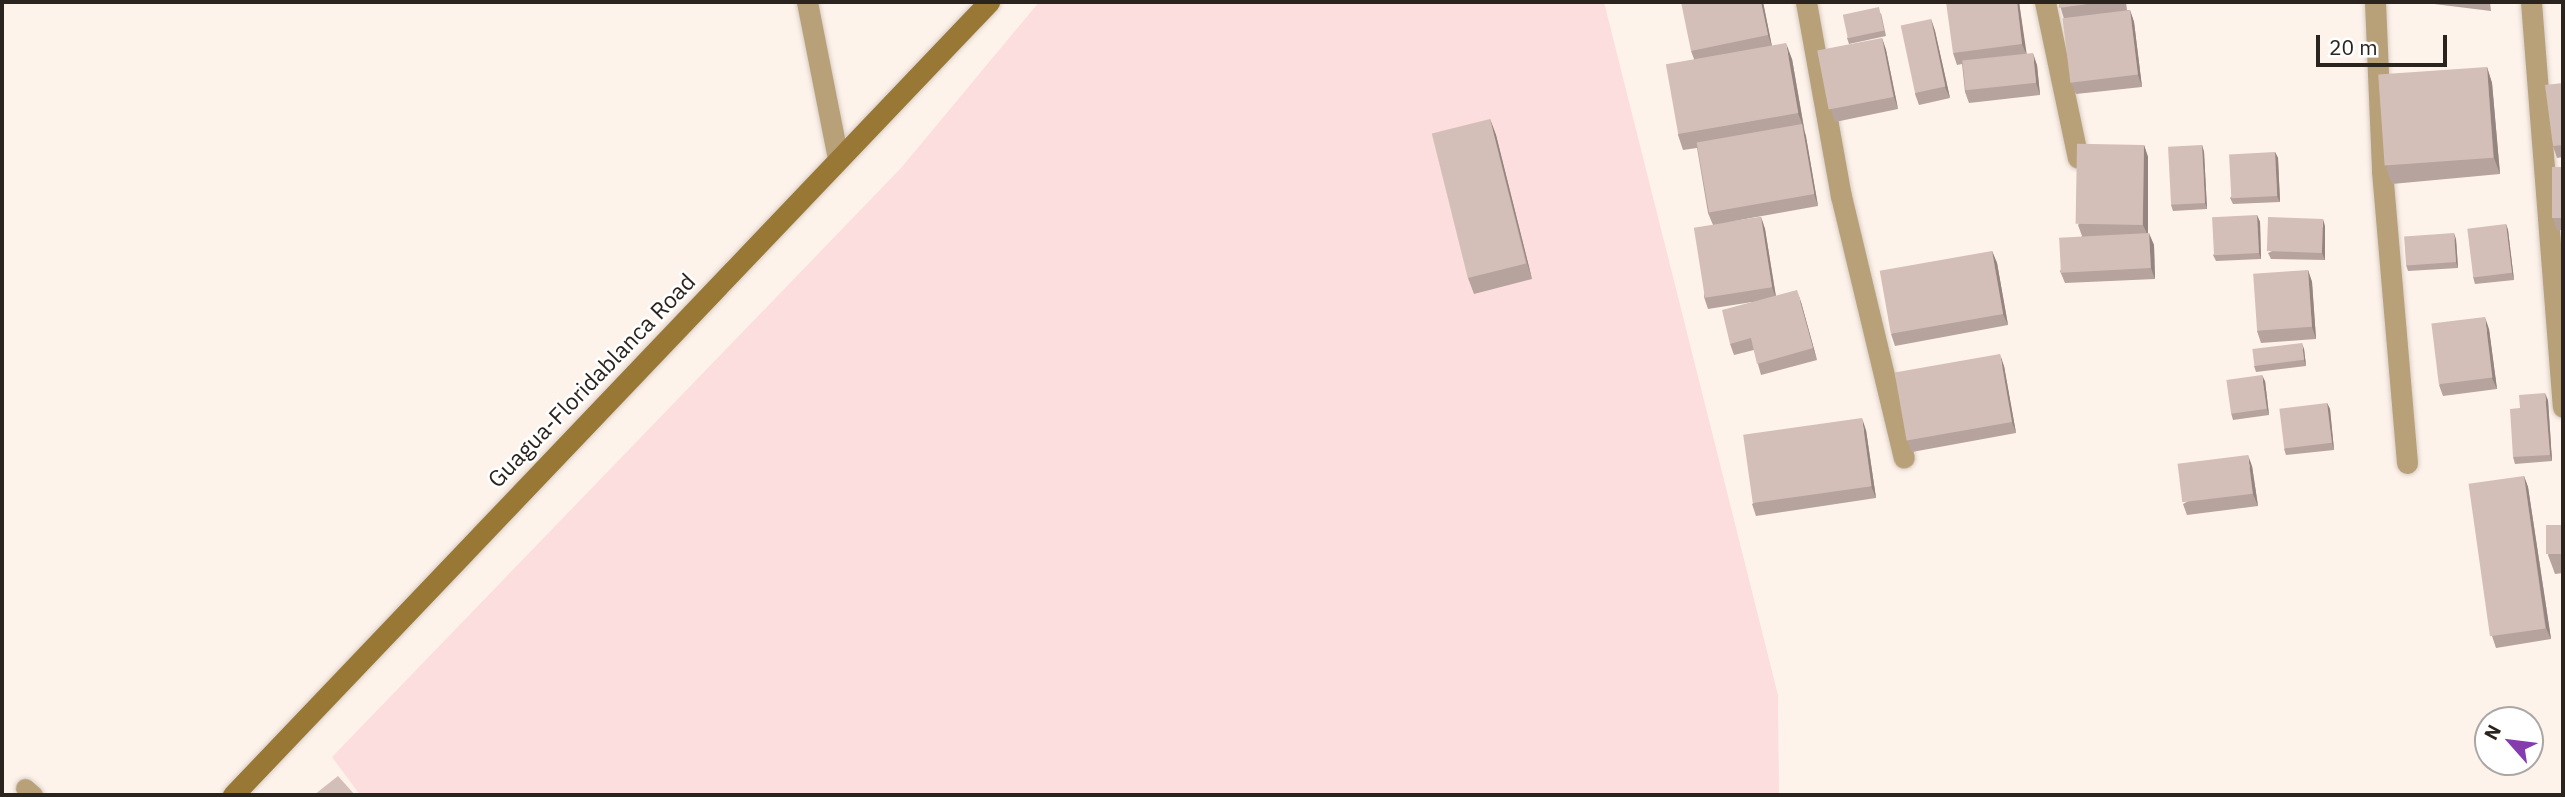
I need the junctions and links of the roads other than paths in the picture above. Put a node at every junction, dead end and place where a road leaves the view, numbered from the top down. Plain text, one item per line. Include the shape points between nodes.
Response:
1 (807, 2) edge
2 (989, 2) edge
3 (1806, 2) edge
4 (2045, 2) edge
5 (2375, 2) edge
6 (2531, 2) edge
7 (838, 158) junction
8 (2078, 158) edge
9 (2563, 407) edge
10 (1903, 458) dead end
11 (2407, 463) dead end
12 (233, 795) edge

1 - 7 street
2 - 7 main road, Guagua-Floridablanca Road
3 - 10 street via 1841,196
4 - 8 street
5 - 11 street via 2382,171
6 - 9 street
7 - 12 main road, Guagua-Floridablanca Road

